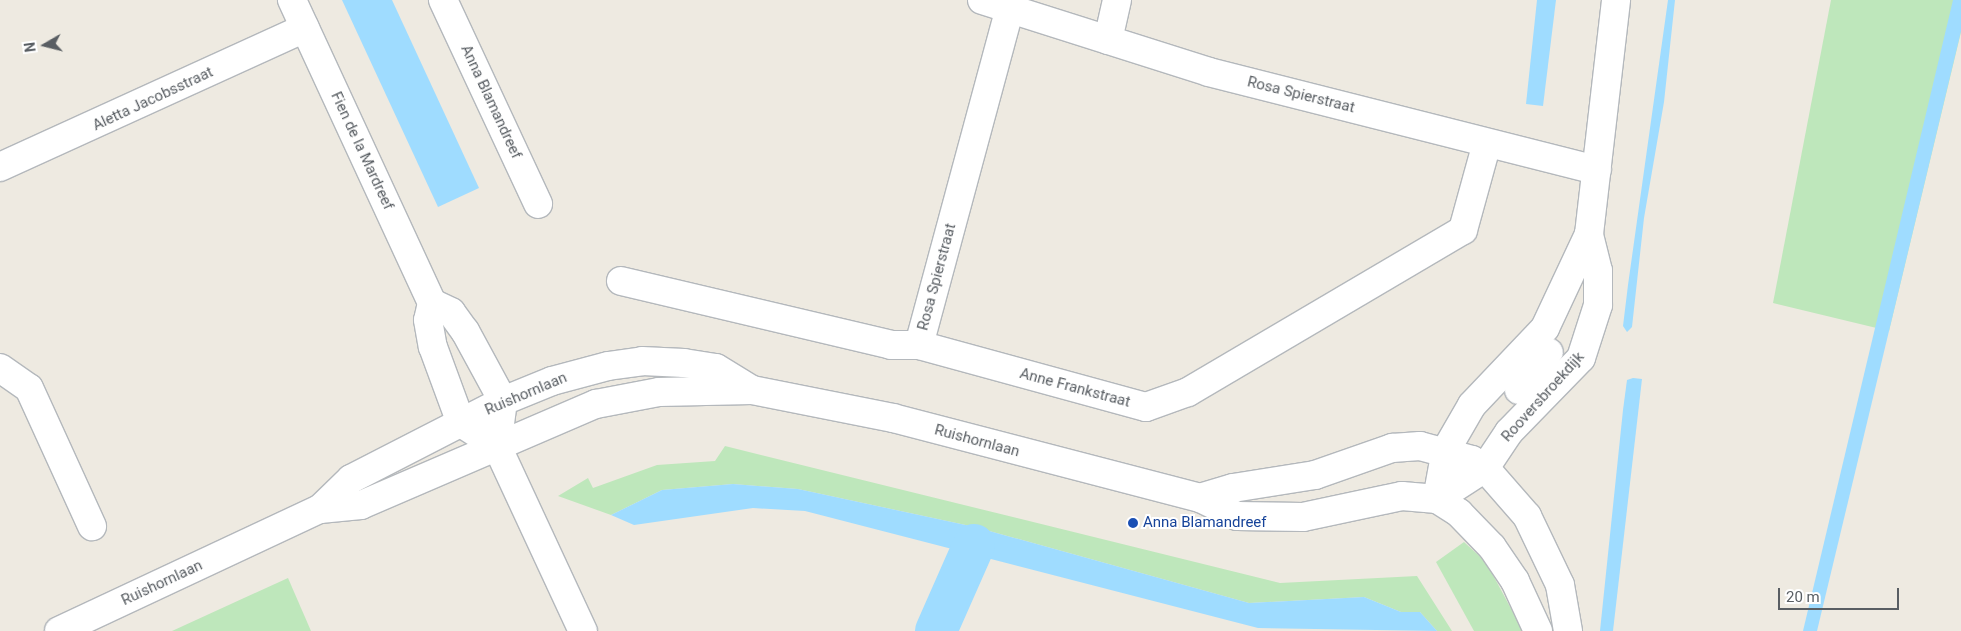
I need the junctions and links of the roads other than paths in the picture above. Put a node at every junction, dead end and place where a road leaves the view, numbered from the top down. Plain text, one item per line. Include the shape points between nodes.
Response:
1 (292, 0) edge
2 (443, 0) edge
3 (982, 0) edge
4 (1117, 0) edge
5 (1616, 0) edge
6 (1010, 7) junction
7 (305, 28) junction
8 (1108, 40) junction
9 (1487, 143) junction
10 (0, 167) edge
11 (1596, 170) junction
12 (538, 204) dead end
13 (1589, 234) junction
14 (621, 280) dead end
15 (432, 303) junction
16 (919, 345) junction
17 (1549, 352) dead end
18 (0, 368) edge
19 (752, 390) junction
20 (1519, 390) dead end
21 (503, 401) junction
22 (461, 423) junction
23 (497, 446) junction
24 (1446, 450) junction
25 (1485, 468) junction
26 (1200, 498) junction
27 (1437, 500) junction
28 (320, 509) junction
29 (92, 526) dead end
30 (59, 631) edge
31 (583, 631) edge
32 (1538, 631) edge
33 (1568, 631) edge

1 - 7 street, Fien de la Mardreef
2 - 12 street, Anna Blamandreef
3 - 6 street, Rosa Spierstraat
4 - 8 street
5 - 11 street, Rooversbroekdijk
6 - 8 street, Rosa Spierstraat
6 - 16 street, Rosa Spierstraat
7 - 10 street, Aletta Jacobsstraat
7 - 15 street, Fien de la Mardreef
8 - 9 street, Rosa Spierstraat via 1209,72
9 - 11 street, Rosa Spierstraat
9 - 16 street, Anne Frankstraat via 1463,230 1188,392 1146,408
11 - 13 street, Rooversbroekdijk
13 - 24 street, Rooversbroekdijk via 1545,328 1472,405
13 - 25 street, Rooversbroekdijk via 1598,271 1598,305 1588,344 1561,381 1509,432
14 - 16 street, Anne Frankstraat via 891,345
15 - 21 street via 450,312 460,325
15 - 22 street via 428,320 433,347
17 - 20 street, Rooversbroekdijk
18 - 29 street via 29,388
19 - 21 street, Ruishornlaan via 716,368 642,361 577,372
19 - 23 street, Ruishornlaan via 632,394 596,404
19 - 26 street, Ruishornlaan via 892,418
21 - 22 street, Ruishornlaan
21 - 23 street
22 - 23 street
22 - 28 street, Ruishornlaan via 351,479
23 - 28 street, Ruishornlaan via 360,505
23 - 31 street
24 - 25 street
24 - 26 street via 1420,446 1392,448 1315,475 1233,488
24 - 27 street, Rooversbroekdijk
25 - 27 street, Rooversbroekdijk
25 - 33 street via 1527,516 1545,551 1560,585
26 - 27 street, Ruishornlaan via 1237,516 1268,519 1303,517 1402,496
27 - 32 street via 1459,513 1492,546 1515,580
28 - 30 street, Ruishornlaan

